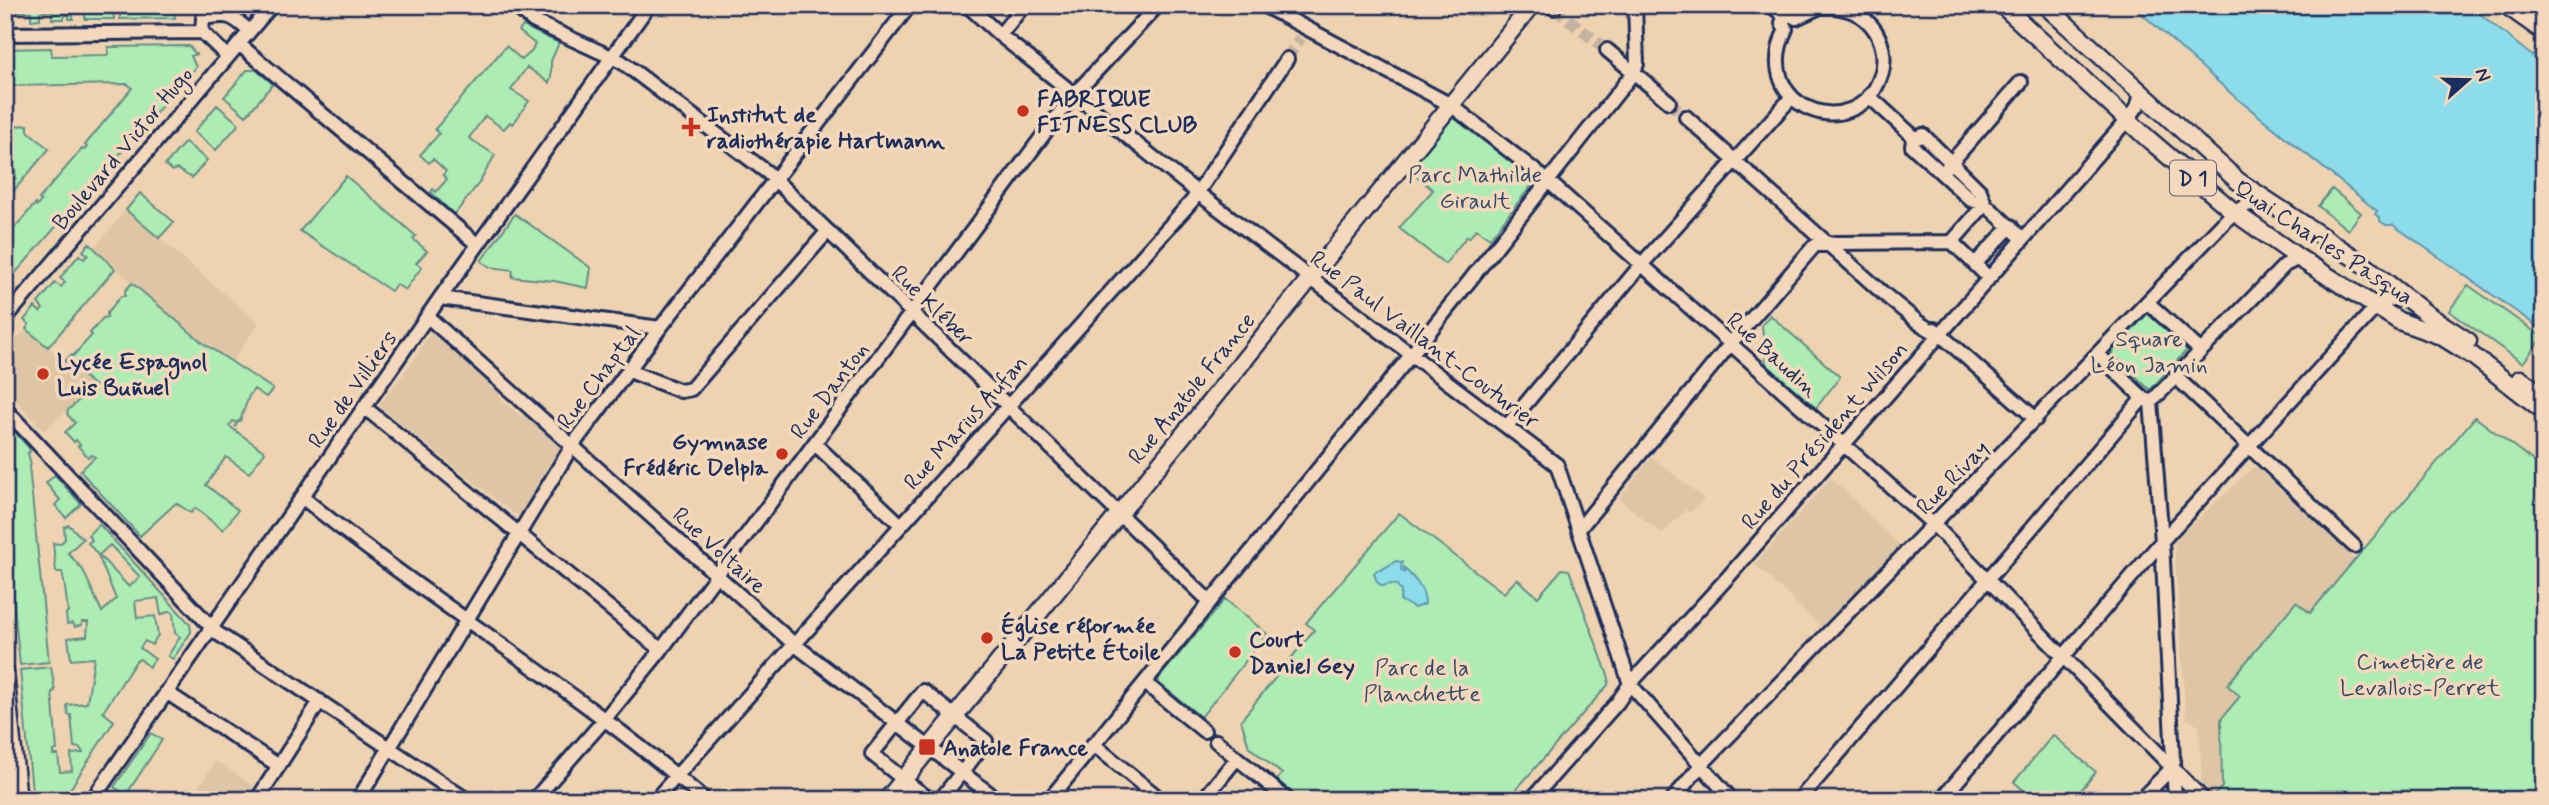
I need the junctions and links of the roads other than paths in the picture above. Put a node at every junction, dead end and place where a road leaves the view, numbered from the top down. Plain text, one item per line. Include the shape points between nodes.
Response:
1 (272, 5) edge
2 (514, 5) edge
3 (649, 5) edge
4 (910, 5) edge
5 (967, 5) edge
6 (1024, 5) edge
7 (1158, 5) edge
8 (1263, 5) edge
9 (1532, 5) edge
10 (1635, 5) edge
11 (1770, 5) edge
12 (2045, 5) edge
13 (2506, 5) edge
14 (2000, 7) edge
15 (2528, 9) edge
16 (204, 12) edge
17 (1789, 21) junction
18 (2541, 24) edge
19 (202, 32) junction
20 (249, 32) junction
21 (5, 34) edge
22 (1000, 36) junction
23 (239, 44) junction
24 (1606, 50) tunnel mouth
25 (227, 56) junction
26 (613, 56) junction
27 (1287, 59) tunnel mouth
28 (1634, 72) junction
29 (2021, 82) dead end
30 (2141, 92) junction
31 (1074, 94) junction
32 (1870, 96) junction
33 (1792, 97) junction
34 (1669, 102) tunnel mouth
35 (1451, 105) junction
36 (1686, 117) tunnel mouth
37 (2128, 119) junction
38 (1735, 162) junction
39 (1947, 167) junction
40 (775, 180) junction
41 (1548, 181) junction
42 (1198, 193) junction
43 (1985, 204) junction
44 (2272, 205) junction
45 (2234, 212) junction
46 (2011, 226) junction
47 (827, 232) junction
48 (2023, 239) junction
49 (1952, 242) junction
50 (1831, 243) junction
51 (478, 246) junction
52 (2299, 258) junction
53 (1975, 264) junction
54 (1642, 265) junction
55 (1989, 277) junction
56 (1309, 278) junction
57 (2405, 297) junction
58 (440, 298) junction
59 (2147, 302) junction
60 (2377, 306) junction
61 (911, 313) junction
62 (428, 316) junction
63 (5, 318) edge
64 (2399, 321) junction
65 (660, 328) junction
66 (1939, 335) junction
67 (1730, 344) junction
68 (2201, 351) junction
69 (2098, 354) junction
70 (1411, 355) junction
71 (629, 371) junction
72 (2176, 377) junction
73 (2544, 396) edge
74 (2147, 400) junction
75 (1007, 406) junction
76 (364, 407) junction
77 (5, 409) edge
78 (2544, 411) edge
79 (2036, 419) junction
80 (2544, 424) edge
81 (1507, 426) junction
82 (815, 444) junction
83 (1844, 444) junction
84 (572, 446) junction
85 (2246, 446) junction
86 (302, 497) junction
87 (1119, 514) junction
88 (900, 524) junction
89 (1934, 525) junction
90 (1579, 528) junction
91 (519, 534) junction
92 (2162, 541) junction
93 (2354, 546) dead end
94 (716, 575) junction
95 (1987, 579) junction
96 (1209, 601) junction
97 (467, 621) junction
98 (211, 627) junction
99 (794, 644) junction
100 (661, 650) junction
101 (2063, 656) junction
102 (5, 672) edge
103 (1630, 684) junction
104 (1147, 685) junction
105 (166, 692) junction
106 (320, 701) junction
107 (955, 716) junction
108 (604, 720) junction
109 (898, 723) junction
110 (1204, 731) dead end
111 (1216, 741) dead end
112 (1093, 744) junction
113 (930, 747) junction
114 (390, 748) junction
115 (1237, 758) junction
116 (1702, 764) junction
117 (279, 766) junction
118 (967, 766) dead end
119 (2173, 767) junction
120 (677, 775) junction
121 (898, 775) dead end
122 (958, 777) dead end
123 (910, 785) dead end
124 (448, 794) edge
125 (2141, 799) edge
126 (18, 800) edge
127 (92, 800) edge
128 (257, 800) edge
129 (358, 800) edge
130 (467, 800) edge
131 (534, 800) edge
132 (655, 800) edge
133 (705, 800) edge
134 (887, 800) edge
135 (931, 800) edge
136 (940, 800) edge
137 (998, 800) edge
138 (1049, 800) edge
139 (1161, 800) edge
140 (1203, 800) edge
141 (1288, 800) edge
142 (1531, 800) edge
143 (1672, 800) edge
144 (1732, 800) edge
145 (1799, 800) edge
146 (1941, 800) edge
147 (2175, 800) edge
148 (2204, 800) edge

1 - 20 street, Boulevard Victor Hugo
2 - 26 street, Rue Kléber via 533,21
3 - 26 street, Rue de Villiers
4 - 40 street, Rue Chaptal
5 - 22 street, Rue Paul Vaillant-Couturier
6 - 22 street
7 - 31 street, Rue Danton
8 - 35 street, Rue Baudin via 1303,34
9 - 35 main road, Rue Anatole France
10 - 28 street
11 - 17 street
12 - 30 main road, Quai Charles Pasqua / D 1
13 - 15 main road
14 - 37 main road, Quai Charles Pasqua / D 1
15 - 18 main road
16 - 19 street
16 - 20 street via 235,18
17 - 32 street via 1820,7 1839,7 1872,26 1884,62
17 - 33 street via 1777,62
19 - 21 street
19 - 25 street
20 - 23 street, Boulevard Victor Hugo
22 - 31 street, Rue Paul Vaillant-Couturier
23 - 25 street, Boulevard Victor Hugo
23 - 51 street
24 - 28 street
25 - 63 street, Boulevard Victor Hugo
26 - 40 street, Rue Kléber
26 - 51 street, Rue de Villiers
27 - 42 street, Rue Marius Aufan
28 - 34 street
28 - 41 street
29 - 39 street
30 - 37 street, Rue du Président Wilson
30 - 44 main road, Quai Charles Pasqua / D 1 via 2238,181
31 - 42 street, Rue Paul Vaillant-Couturier
31 - 61 street, Rue Danton
32 - 33 street via 1854,108 1828,113 1811,110
32 - 39 street via 1915,138 1923,135
33 - 38 street
35 - 41 street, Rue Baudin
35 - 56 main road, Rue Anatole France
36 - 38 street
37 - 45 main road, Quai Charles Pasqua / D 1
37 - 48 street, Rue du Président Wilson
38 - 50 street
38 - 54 street
39 - 43 street via 1971,200
40 - 47 street, Rue Kléber
40 - 65 street, Rue Chaptal
41 - 54 street, Rue Baudin
41 - 70 street
42 - 56 street, Rue Paul Vaillant-Couturier
42 - 75 street, Rue Marius Aufan
43 - 46 street
43 - 49 street
44 - 45 street via 2249,204
44 - 57 main road, Quai Charles Pasqua / D 1
45 - 52 main road, Quai Charles Pasqua / D 1
45 - 59 street, Rue Rivay
46 - 48 street
46 - 53 street
47 - 61 street, Rue Kléber
47 - 71 street via 691,389 681,391
48 - 55 street, Rue du Président Wilson
49 - 50 street
49 - 53 street
50 - 66 street via 1924,317
50 - 66 street via 1885,295
50 - 67 street via 1815,245
51 - 58 street, Rue de Villiers
52 - 60 main road, Quai Charles Pasqua / D 1
52 - 68 street via 2285,265
53 - 55 street
54 - 67 street, Rue Baudin
54 - 81 street
55 - 66 street, Rue du Président Wilson
56 - 70 street, Rue Paul Vaillant-Couturier
56 - 87 main road, Rue Anatole France
57 - 60 street
57 - 73 main road, Quai Charles Pasqua / D 1
58 - 62 street, Rue de Villiers
58 - 65 street
59 - 68 street
59 - 69 street, Rue Rivay
60 - 64 main road, Quai Charles Pasqua / D 1
60 - 85 street
61 - 75 street, Rue Kléber
61 - 82 street, Rue Danton
62 - 76 street, Rue de Villiers
62 - 84 street, Rue Voltaire
64 - 78 main road, Quai Charles Pasqua / D 1 via 2441,336
64 - 80 main road, D 1 via 2478,371
65 - 71 street, Rue Chaptal
66 - 79 street
66 - 83 street, Rue du Président Wilson
67 - 83 street, Rue Baudin
67 - 90 street
68 - 72 street
69 - 74 street
69 - 79 street, Rue Rivay
70 - 81 street, Rue Paul Vaillant-Couturier
70 - 96 street
71 - 84 street, Rue Chaptal
72 - 74 street
72 - 85 street
74 - 92 street
74 - 95 street
75 - 87 street, Rue Kléber
75 - 88 street, Rue Marius Aufan
76 - 86 street, Rue de Villiers
76 - 91 street
77 - 98 street
79 - 89 street, Rue Rivay
81 - 90 street, Rue Paul Vaillant-Couturier via 1557,465
82 - 88 street
82 - 94 street, Rue Danton
83 - 89 street, Rue Baudin
83 - 103 street, Rue du Président Wilson
84 - 91 street, Rue Chaptal
84 - 94 street, Rue Voltaire
85 - 92 street
85 - 93 street
86 - 97 street
86 - 98 street, Rue de Villiers
87 - 96 street, Rue Kléber
87 - 107 main road, Rue Anatole France
88 - 99 street, Rue Marius Aufan
89 - 95 street, Rue Baudin
89 - 116 street, Rue Rivay
90 - 103 street, Rue Paul Vaillant-Couturier
91 - 97 street, Rue Chaptal
91 - 100 street
92 - 101 street
92 - 119 street
94 - 99 street, Rue Voltaire
94 - 100 street, Rue Danton
95 - 101 street, Rue Baudin
95 - 145 street
96 - 104 street
97 - 108 street
97 - 114 street, Rue Chaptal
98 - 105 street, Rue de Villiers
98 - 106 street
99 - 109 street, Rue Voltaire
99 - 120 street, Rue Marius Aufan
100 - 108 street, Rue Danton
101 - 119 street, Rue Baudin
101 - 146 street
102 - 126 main road
103 - 116 street, Rue Paul Vaillant-Couturier
103 - 142 street, Rue du Président Wilson
104 - 110 street
104 - 112 street
105 - 117 street
105 - 127 street, Rue de Villiers
106 - 114 street
106 - 117 street
107 - 109 street via 923,691
107 - 113 main road, Rue Anatole France
107 - 118 street via 986,741
108 - 120 street
108 - 131 street, Rue Danton
109 - 113 street, Rue Voltaire
109 - 121 street via 872,754
111 - 115 street
112 - 138 street
112 - 139 street
113 - 134 main road, Rue Anatole France
113 - 137 street, Rue Voltaire
114 - 124 street
114 - 129 street, Rue Chaptal
115 - 140 street
115 - 141 street
116 - 143 street, Rue Rivay
116 - 144 street, Rue Paul Vaillant-Couturier
117 - 128 street
119 - 125 street
119 - 147 street
119 - 148 street, Rue Baudin
120 - 132 street, Rue Marius Aufan
120 - 133 street
122 - 136 street
123 - 135 street
124 - 130 street

